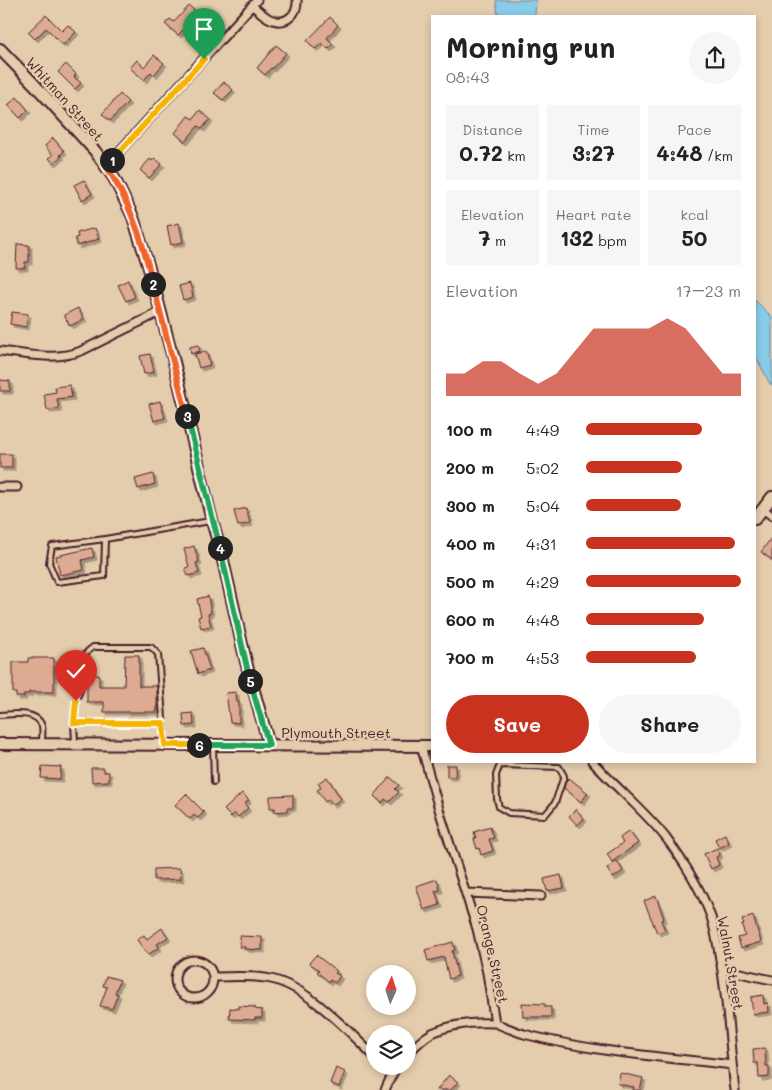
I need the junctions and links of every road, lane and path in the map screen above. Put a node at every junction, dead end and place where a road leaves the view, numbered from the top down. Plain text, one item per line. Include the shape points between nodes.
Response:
1 (297, 0) edge
2 (255, 3) edge
3 (0, 49) edge
4 (106, 166) junction
5 (160, 312) junction
6 (0, 352) edge
7 (0, 487) edge
8 (17, 487) dead end
9 (772, 498) edge
10 (763, 508) junction
11 (772, 516) edge
12 (756, 518) edge
13 (212, 521) junction
14 (104, 539) junction
15 (0, 715) edge
16 (74, 723) junction
17 (163, 723) junction
18 (0, 744) edge
19 (42, 745) junction
20 (75, 745) junction
21 (165, 745) junction
22 (213, 745) junction
23 (269, 745) junction
24 (422, 746) junction
25 (431, 746) edge
26 (500, 763) edge
27 (594, 763) edge
28 (214, 782) dead end
29 (466, 892) junction
30 (541, 896) dead end
31 (722, 968) junction
32 (213, 977) junction
33 (772, 980) edge
34 (495, 1023) junction
35 (416, 1046) edge
36 (366, 1048) edge
37 (732, 1065) junction
38 (392, 1075) edge
39 (385, 1090) edge
40 (735, 1090) edge

1 - 2 street via 292,15 281,21 269,18
2 - 4 street
3 - 4 street, Whitman Street
4 - 5 street, Whitman Street via 133,217
5 - 6 street via 68,356
5 - 13 street, Whitman Street
7 - 8 street
9 - 10 street
10 - 11 street
10 - 12 street
13 - 14 lane
13 - 23 street, Whitman Street via 249,677
14 - 14 lane via 52,546 49,563 57,582 104,576
15 - 19 lane via 28,714 38,719 42,726
16 - 17 lane
16 - 17 lane via 82,660 93,647 151,647 158,654
16 - 20 lane
17 - 21 lane
18 - 19 street, Plymouth Street
19 - 20 street, Plymouth Street
20 - 21 street, Plymouth Street
21 - 22 street, Plymouth Street
22 - 23 street, Plymouth Street
22 - 28 lane
23 - 24 street, Plymouth Street
24 - 25 street, Plymouth Street
24 - 29 street, Orange Street
26 - 26 lane via 559,767 564,776 555,803 545,815 508,813 499,807 496,775
27 - 31 street, Walnut Street via 650,820 684,864 711,918
29 - 30 street
29 - 34 street, Orange Street via 481,948
31 - 33 street
31 - 37 street, Walnut Street
32 - 32 street via 204,963 195,960 180,967 176,984 185,996 195,998 210,991
32 - 36 street via 259,977 284,983 332,1016
34 - 35 street via 444,1029
34 - 37 street, Orange Street via 536,1037 601,1049
37 - 40 street, Walnut Street
38 - 39 street

